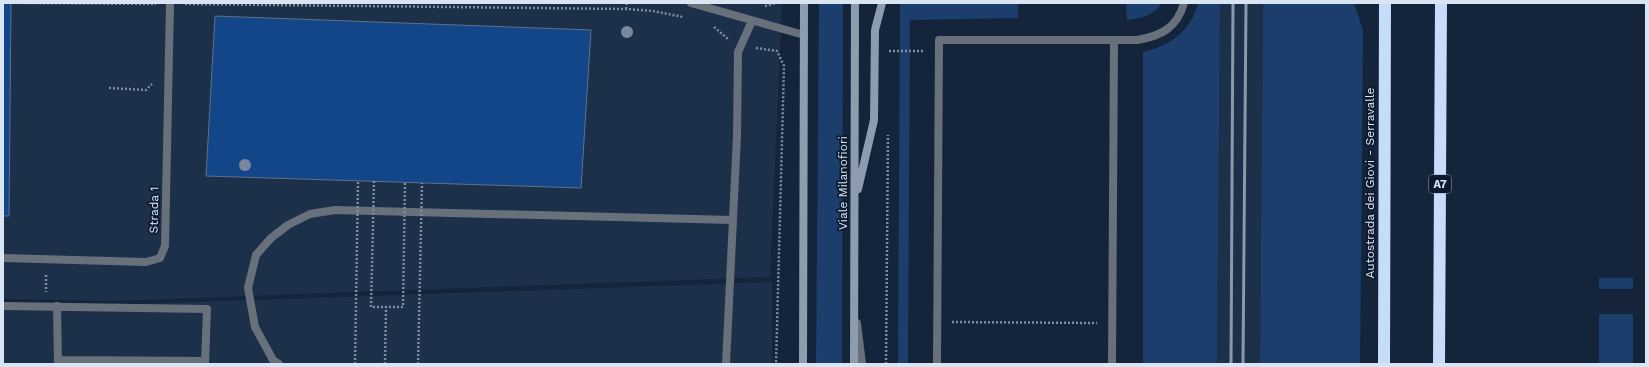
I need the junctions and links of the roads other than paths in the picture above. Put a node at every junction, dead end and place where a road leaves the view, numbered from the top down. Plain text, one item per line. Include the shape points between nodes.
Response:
1 (692, 3) edge
2 (804, 3) edge
3 (855, 3) edge
4 (882, 3) edge
5 (1184, 3) edge
6 (1385, 3) edge
7 (1441, 3) edge
8 (170, 4) edge
9 (752, 21) junction
10 (804, 35) junction
11 (1114, 40) junction
12 (855, 205) junction
13 (732, 220) junction
14 (3, 258) edge
15 (854, 301) junction
16 (3, 306) edge
17 (57, 306) junction
18 (58, 362) edge
19 (205, 363) edge
20 (279, 364) edge
21 (726, 364) edge
22 (803, 364) edge
23 (854, 364) edge
24 (862, 364) edge
25 (937, 364) edge
26 (1112, 364) edge
27 (1384, 364) edge
28 (1439, 364) edge

1 - 9 lane
2 - 10 main road
3 - 12 main road, Viale Milanofiori
4 - 12 main road via 876,30 874,120
5 - 11 lane via 1182,11 1171,26 1156,36 1137,40
6 - 27 highway, Autostrada dei Giovi - Serravalle
7 - 28 highway, A7
8 - 14 lane, Strada 1 via 165,246 160,258 146,262
9 - 10 lane
9 - 13 lane via 738,52
10 - 22 main road
11 - 25 lane via 939,40
11 - 26 lane
12 - 15 main road, Viale Milanofiori
13 - 20 lane via 335,210 310,214 288,224 256,255 248,288 255,327 273,360
13 - 21 lane
15 - 23 main road, Viale Milanofiori
15 - 24 lane
16 - 17 lane
17 - 18 lane
17 - 19 lane via 207,309
18 - 19 lane

